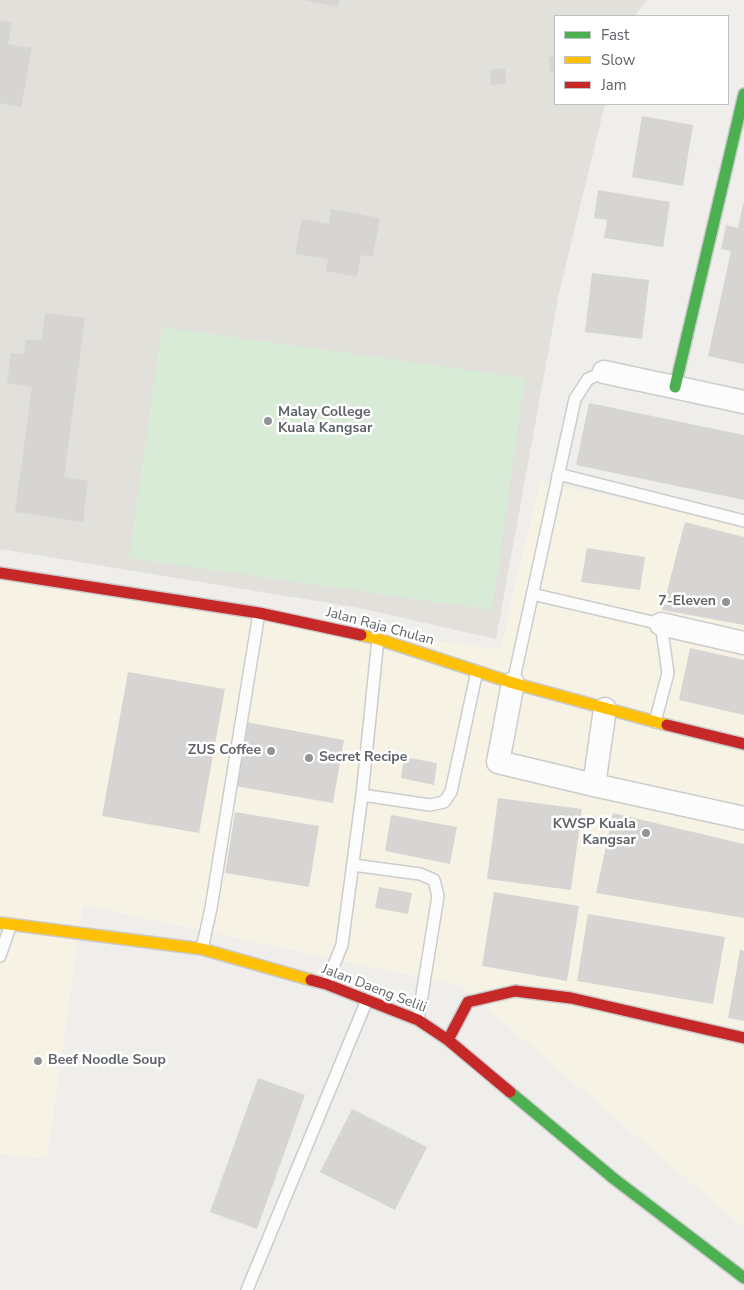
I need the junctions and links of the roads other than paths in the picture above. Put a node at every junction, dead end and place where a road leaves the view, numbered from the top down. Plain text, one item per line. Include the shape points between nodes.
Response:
1 (744, 94) edge
2 (604, 372) joint
3 (674, 387) junction
4 (744, 402) edge
5 (558, 474) junction
6 (744, 520) edge
7 (0, 573) edge
8 (532, 594) junction
9 (259, 613) junction
10 (661, 624) junction
11 (378, 640) junction
12 (744, 643) edge
13 (477, 671) junction
14 (513, 683) junction
15 (605, 709) junction
16 (655, 722) junction
17 (744, 744) edge
18 (594, 785) junction
19 (362, 794) junction
20 (744, 818) edge
21 (353, 865) junction
22 (5, 923) edge
23 (202, 949) junction
24 (0, 956) edge
25 (326, 984) junction
26 (366, 1000) junction
27 (418, 1020) junction
28 (744, 1038) edge
29 (448, 1040) junction
30 (744, 1278) edge
31 (247, 1290) edge

1 - 3 main road
2 - 3 street
2 - 5 lane via 588,379 575,399
3 - 4 street
5 - 6 lane
5 - 8 lane
7 - 9 main road, Jalan Raja Chulan
8 - 10 lane
8 - 14 lane
9 - 11 main road, Jalan Raja Chulan
9 - 23 lane
10 - 12 street
10 - 16 lane via 668,673
11 - 13 main road, Jalan Raja Chulan
11 - 19 lane
13 - 14 main road, Jalan Raja Chulan
13 - 19 lane via 451,792 444,802 430,805
14 - 15 main road, Jalan Raja Chulan
14 - 18 street via 498,762
15 - 16 main road, Jalan Raja Chulan
15 - 18 street
16 - 17 main road, Jalan Raja Chulan
18 - 20 street
19 - 21 lane
21 - 25 lane via 342,944
21 - 27 lane via 420,874 434,880 438,896
22 - 23 main road, Jalan Daeng Selili
22 - 24 lane
23 - 25 main road, Jalan Daeng Selili
25 - 26 main road, Jalan Daeng Selili
26 - 27 main road, Jalan Daeng Selili
26 - 31 lane
27 - 29 main road, Jalan Daeng Selili
28 - 29 main road via 571,998 515,991 468,1002
29 - 30 main road, Jalan Daeng Selili via 613,1178

